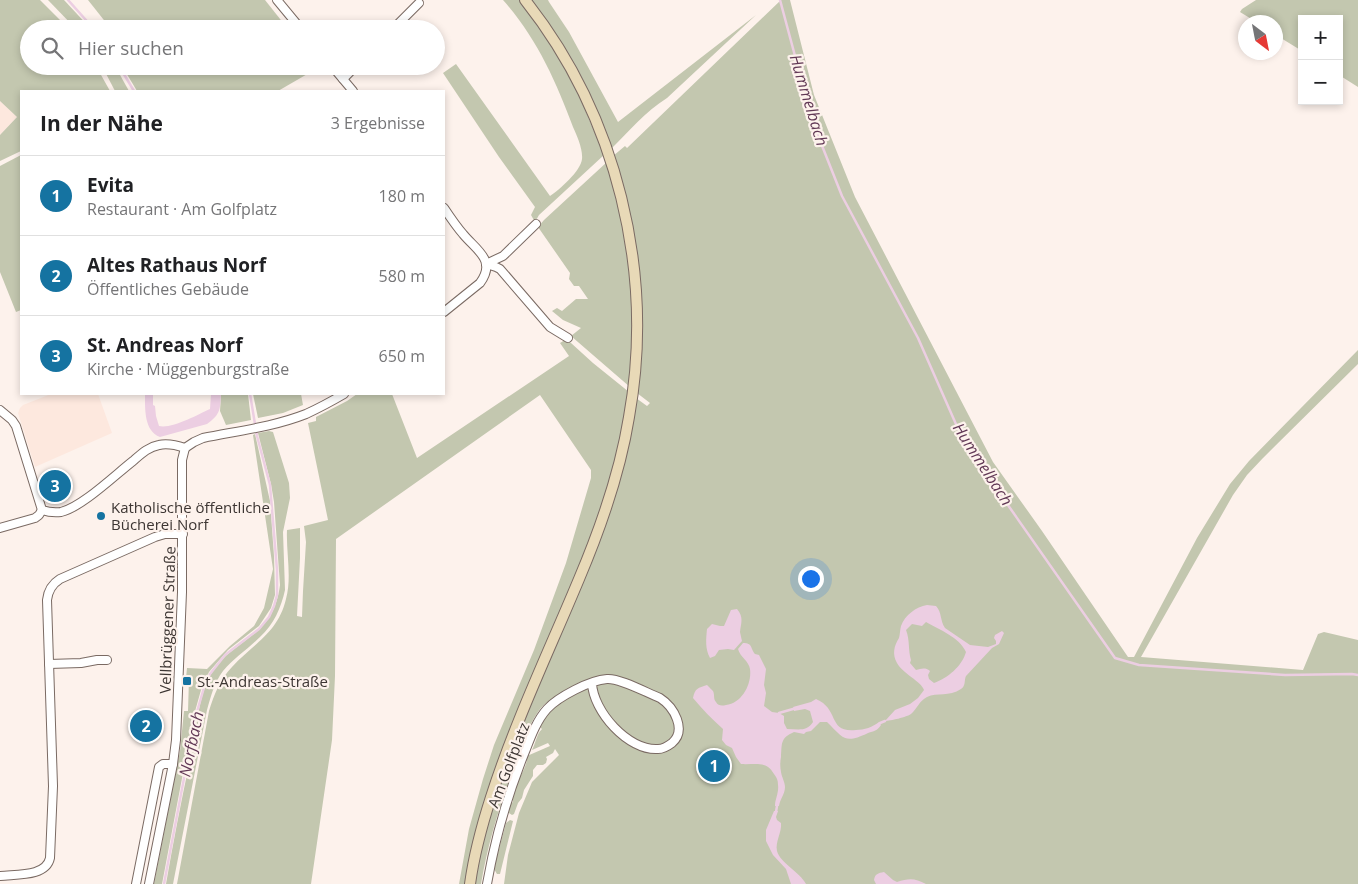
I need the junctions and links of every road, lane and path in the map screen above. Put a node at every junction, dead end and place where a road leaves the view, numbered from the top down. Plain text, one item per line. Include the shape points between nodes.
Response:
1 (277, 0) edge
2 (525, 0) edge
3 (419, 2) dead end
4 (294, 20) edge
5 (402, 20) edge
6 (340, 75) edge
7 (347, 75) edge
8 (343, 79) junction
9 (353, 90) edge
10 (445, 209) edge
11 (536, 224) dead end
12 (486, 264) junction
13 (445, 311) edge
14 (568, 338) dead end
15 (342, 395) edge
16 (0, 410) edge
17 (185, 448) junction
18 (42, 510) junction
19 (0, 528) edge
20 (183, 534) junction
21 (108, 660) dead end
22 (49, 664) junction
23 (592, 683) junction
24 (173, 764) junction
25 (0, 876) edge
26 (136, 884) edge
27 (149, 884) edge
28 (470, 884) edge
29 (487, 884) edge

1 - 4 street
2 - 28 main road via 576,79 614,172 632,250 637,342 630,416 613,486 580,578 524,706 499,774 478,842
3 - 5 street
6 - 8 street
7 - 8 street
8 - 9 street
10 - 12 street via 484,257
11 - 12 street via 503,256
12 - 13 street via 480,283
12 - 14 street via 500,269 550,327
15 - 17 street via 304,415 203,438
16 - 18 street via 16,426
17 - 18 street via 165,444 148,449 72,507 59,512
17 - 20 street, Vellbrüggener Straße via 182,464
18 - 19 street via 35,518
20 - 22 street via 156,537 53,585 47,600
20 - 24 street, Vellbrüggener Straße via 178,709
21 - 22 street
22 - 25 street via 53,786 49,863 39,871
23 - 23 street, Am Golfplatz via 597,705 618,731 649,748 659,749 674,742 680,729 677,718 660,698 613,679
23 - 29 street, Am Golfplatz via 555,702 546,709 537,724 509,793
24 - 26 street via 159,767
24 - 27 street, Vellbrüggener Straße

